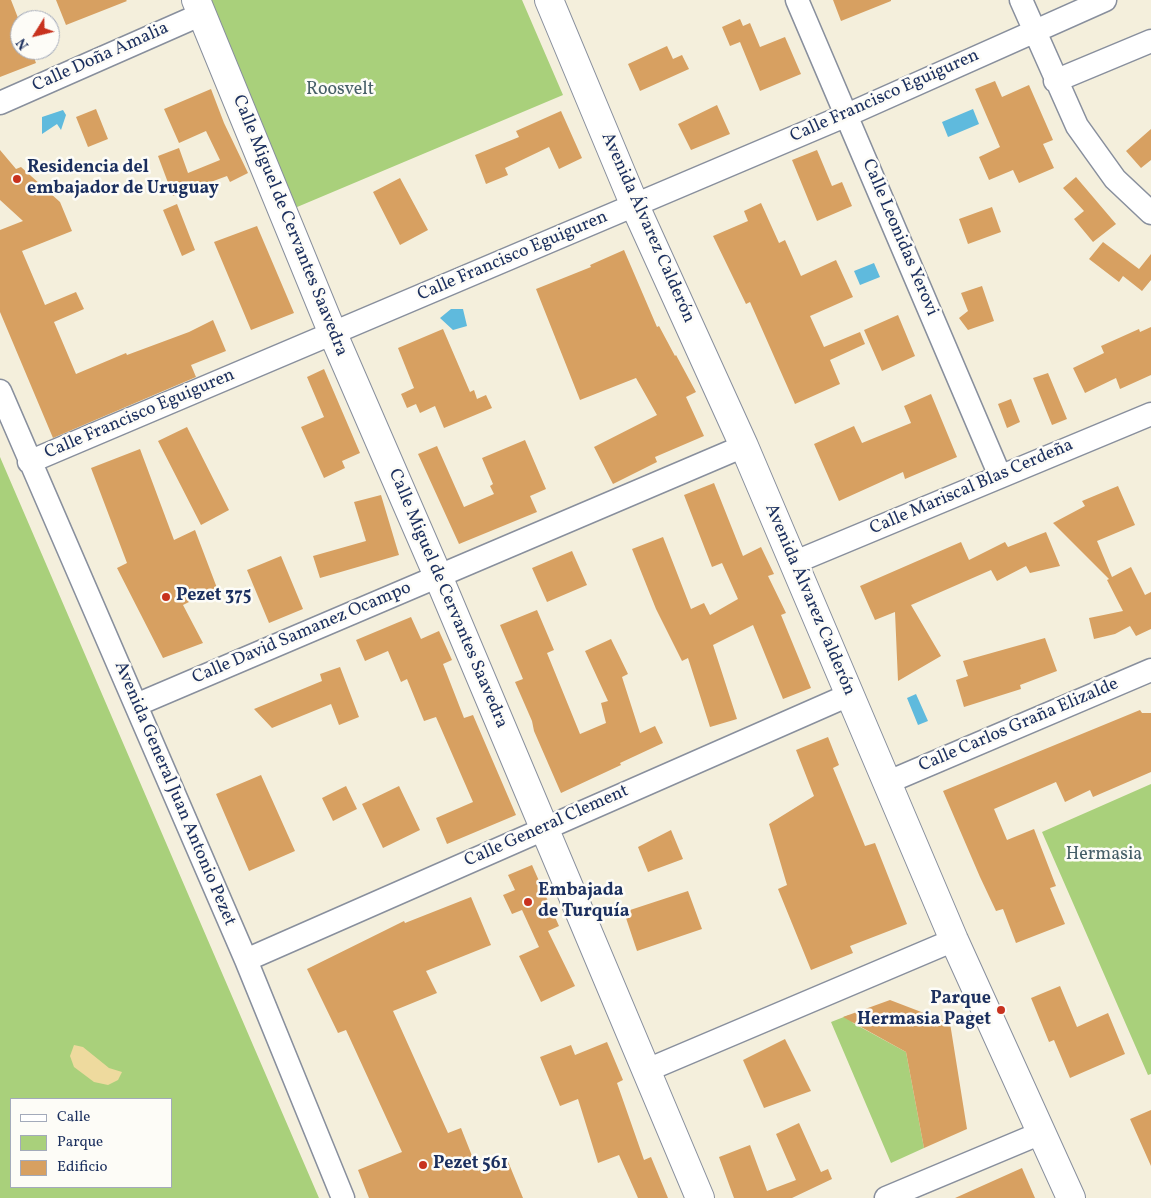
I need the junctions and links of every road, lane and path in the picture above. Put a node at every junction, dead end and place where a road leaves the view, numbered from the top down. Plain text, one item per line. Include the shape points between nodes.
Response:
1 (549, 0) edge
2 (796, 0) edge
3 (1021, 0) edge
4 (1105, 0) edge
5 (199, 7) edge
6 (1034, 30) junction
7 (1151, 40) edge
8 (1055, 81) junction
9 (0, 103) edge
10 (846, 115) junction
11 (635, 206) junction
12 (1151, 213) edge
13 (333, 334) junction
14 (0, 391) edge
15 (1151, 414) edge
16 (744, 446) junction
17 (30, 462) junction
18 (1000, 476) junction
19 (793, 563) junction
20 (438, 576) junction
21 (1151, 670) edge
22 (849, 695) junction
23 (136, 705) junction
24 (886, 783) junction
25 (544, 829) junction
26 (954, 940) junction
27 (246, 960) junction
28 (645, 1071) junction
29 (1040, 1133) junction
30 (343, 1198) edge
31 (700, 1198) edge
32 (886, 1198) edge
33 (1071, 1198) edge

1 - 11 street, Avenida Álvarez Calderón
2 - 10 street, Calle Leonidas Yerovi
3 - 6 street
4 - 6 street, Calle Francisco Eguiguren
5 - 9 street, Calle Doña Amalia
5 - 13 street, Calle Miguel de Cervantes Saavedra
6 - 8 street
6 - 10 street, Calle Francisco Eguiguren
7 - 8 street
8 - 12 street via 1077,126 1097,156 1115,179
10 - 11 street, Calle Francisco Eguiguren
10 - 18 street, Calle Leonidas Yerovi
11 - 13 street, Calle Francisco Eguiguren
11 - 16 street, Avenida Álvarez Calderón
13 - 17 street, Calle Francisco Eguiguren
13 - 20 street, Calle Miguel de Cervantes Saavedra
14 - 17 street, Avenida General Juan Antonio Pezet
15 - 18 street, Calle Mariscal Blas Cerdeña
16 - 19 street, Avenida Álvarez Calderón
16 - 20 street, Calle David Samanez Ocampo
17 - 23 street, Avenida General Juan Antonio Pezet
18 - 19 street, Calle Mariscal Blas Cerdeña
19 - 22 street, Avenida Álvarez Calderón
20 - 23 street, Calle David Samanez Ocampo
20 - 25 street, Calle Miguel de Cervantes Saavedra
21 - 24 street, Calle Carlos Graña Elizalde
22 - 24 street, Avenida Álvarez Calderón
22 - 25 street, Calle General Clement
23 - 27 street, Avenida General Juan Antonio Pezet
24 - 26 street, Avenida Álvarez Calderón
25 - 27 street, Calle General Clement
25 - 28 street, Calle Miguel de Cervantes Saavedra
26 - 28 street
26 - 29 street, Avenida Álvarez Calderón
27 - 30 street, Avenida General Juan Antonio Pezet
28 - 31 street, Calle Miguel de Cervantes Saavedra
29 - 32 street
29 - 33 street, Avenida Álvarez Calderón

